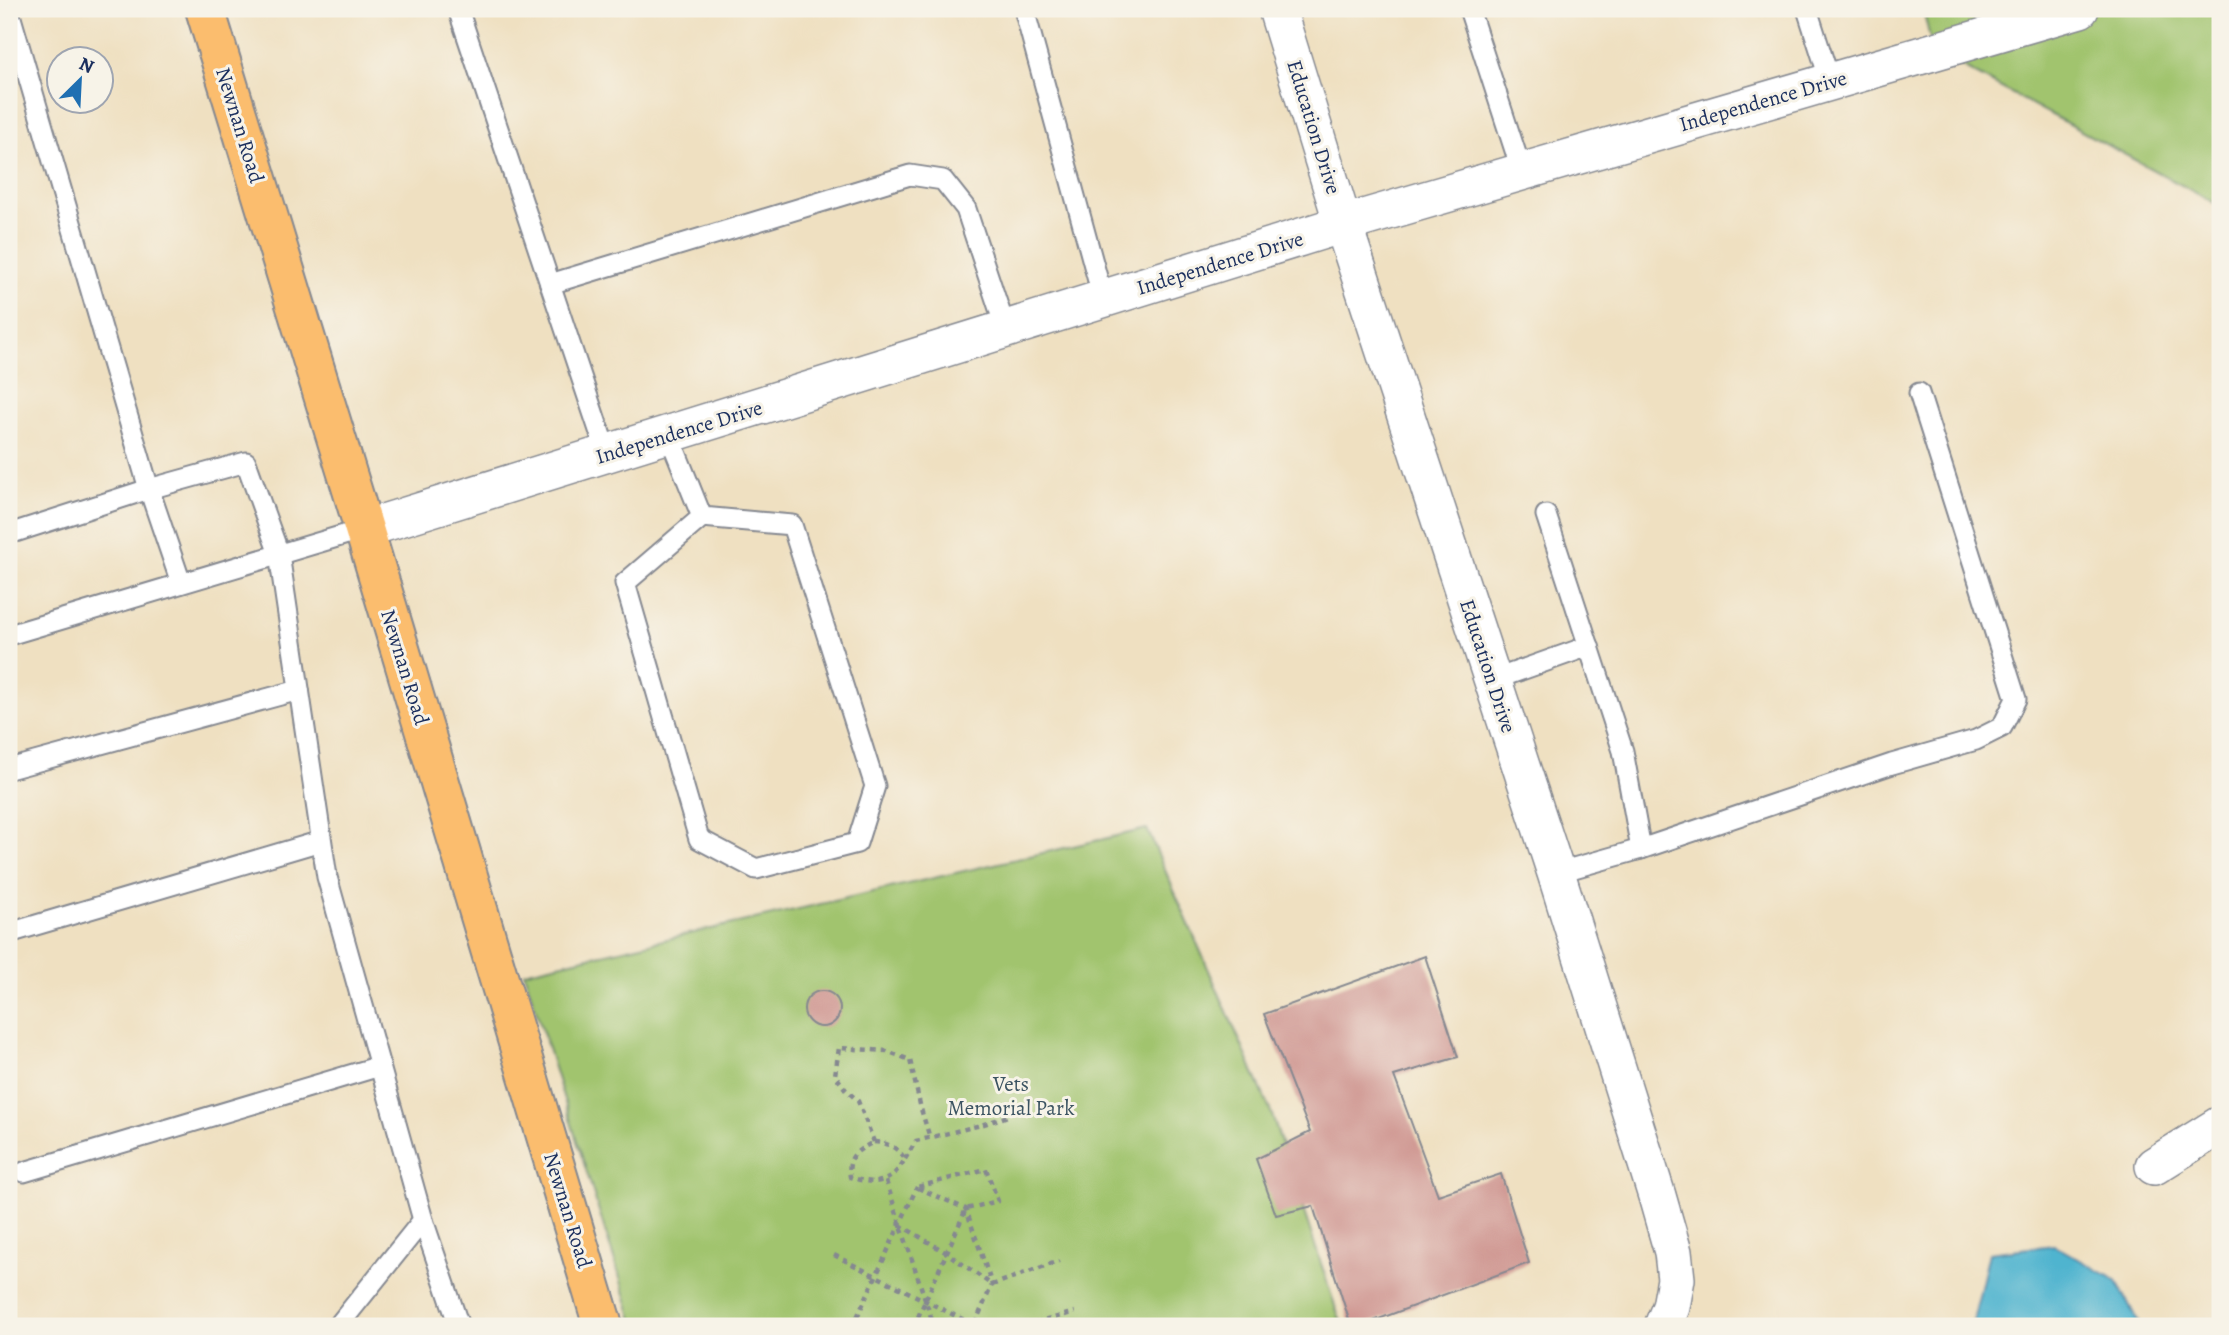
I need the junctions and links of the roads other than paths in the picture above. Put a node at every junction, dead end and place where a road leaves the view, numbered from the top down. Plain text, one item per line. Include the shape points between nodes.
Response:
1 (205, 9) edge
2 (458, 9) edge
3 (1024, 9) edge
4 (1277, 9) edge
5 (1469, 9) edge
6 (1807, 9) edge
7 (2080, 9) edge
8 (9, 11) edge
9 (1830, 81) junction
10 (1522, 172) junction
11 (1343, 224) junction
12 (550, 284) junction
13 (1103, 299) junction
14 (1006, 330) junction
15 (1919, 393) dead end
16 (669, 435) junction
17 (607, 454) junction
18 (149, 489) junction
19 (1546, 515) dead end
20 (702, 517) junction
21 (364, 529) junction
22 (9, 534) edge
23 (279, 554) junction
24 (181, 583) junction
25 (9, 635) edge
26 (1589, 646) junction
27 (1493, 680) junction
28 (299, 690) junction
29 (9, 769) edge
30 (321, 841) junction
31 (1642, 849) junction
32 (1556, 873) junction
33 (9, 933) edge
34 (380, 1066) junction
35 (2220, 1125) edge
36 (2154, 1166) dead end
37 (24, 1172) dead end
38 (423, 1220) junction
39 (338, 1326) edge
40 (459, 1326) edge
41 (603, 1326) edge
42 (1663, 1326) edge

1 - 21 main road, Newnan Road
2 - 12 lane
3 - 13 lane
4 - 11 street, Education Drive
5 - 10 lane
6 - 9 lane
7 - 9 street, Independence Drive
8 - 18 lane
9 - 10 street, Independence Drive
10 - 11 street, Independence Drive
11 - 13 street, Independence Drive
11 - 27 street, Education Drive
12 - 14 lane via 910,175 943,180 966,209
12 - 17 lane
13 - 14 street, Independence Drive
14 - 16 street, Independence Drive
15 - 31 lane via 2016,699 2002,727 1976,740
16 - 17 street, Independence Drive
16 - 20 lane
17 - 21 street, Independence Drive
18 - 22 lane
18 - 23 lane via 246,462
18 - 24 lane
19 - 26 lane
20 - 20 lane via 792,525 875,786 857,843 757,869 699,839 625,583
21 - 23 lane
21 - 41 main road, Newnan Road
23 - 24 lane
23 - 28 lane
24 - 25 lane
26 - 27 lane
26 - 31 lane via 1623,751
27 - 32 street, Education Drive
28 - 29 lane
28 - 30 lane
30 - 33 lane
30 - 34 lane
31 - 32 lane
32 - 42 street, Education Drive via 1673,1252 1676,1279
34 - 37 lane
34 - 38 lane
35 - 36 street
38 - 39 lane
38 - 40 lane

